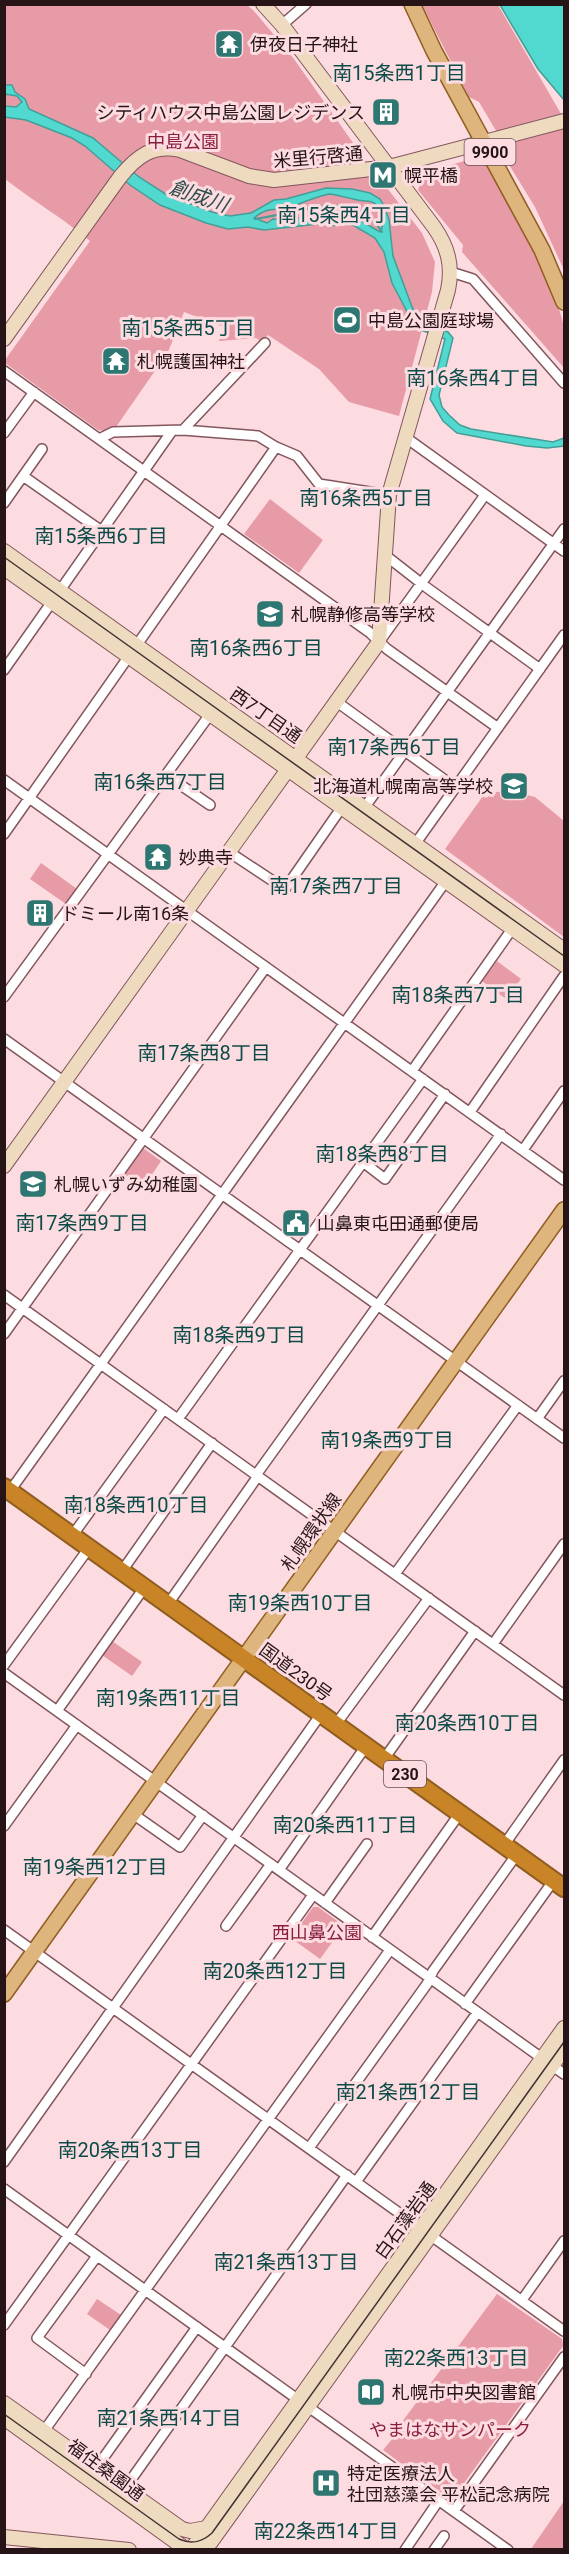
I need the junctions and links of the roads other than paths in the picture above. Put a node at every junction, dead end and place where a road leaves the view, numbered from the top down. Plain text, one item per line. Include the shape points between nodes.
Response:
1 (263, 4) edge
2 (306, 4) edge
3 (412, 4) edge
4 (282, 25) junction
5 (564, 121) edge
6 (484, 142) junction
7 (389, 167) junction
8 (451, 272) junction
9 (564, 302) edge
10 (4, 339) edge
11 (265, 343) dead end
12 (4, 371) edge
13 (564, 383) edge
14 (34, 392) junction
15 (183, 430) junction
16 (172, 431) junction
17 (4, 433) edge
18 (405, 437) junction
19 (99, 439) junction
20 (276, 447) junction
21 (42, 449) dead end
22 (145, 472) junction
23 (23, 476) junction
24 (389, 495) junction
25 (485, 495) junction
26 (4, 503) edge
27 (221, 526) junction
28 (564, 529) edge
29 (103, 532) junction
30 (554, 543) junction
31 (564, 551) edge
32 (4, 552) edge
33 (385, 555) junction
34 (4, 568) edge
35 (422, 583) junction
36 (57, 597) junction
37 (490, 633) junction
38 (564, 635) edge
39 (379, 642) junction
40 (134, 651) junction
41 (540, 669) junction
42 (4, 670) edge
43 (448, 692) junction
44 (337, 702) junction
45 (211, 712) junction
46 (498, 728) junction
47 (405, 751) junction
48 (292, 764) junction
49 (166, 775) junction
50 (4, 780) edge
51 (456, 788) junction
52 (30, 799) junction
53 (210, 805) dead end
54 (342, 807) junction
55 (361, 813) junction
56 (4, 834) edge
57 (411, 849) junction
58 (229, 852) junction
59 (107, 853) junction
60 (447, 881) junction
61 (187, 911) junction
62 (512, 929) junction
63 (564, 950) edge
64 (564, 965) edge
65 (266, 967) junction
66 (564, 976) edge
67 (4, 997) edge
68 (345, 1023) junction
69 (4, 1039) edge
70 (412, 1071) junction
71 (423, 1078) junction
72 (65, 1082) junction
73 (564, 1091) edge
74 (445, 1094) junction
75 (470, 1112) junction
76 (501, 1134) junction
77 (144, 1138) junction
78 (523, 1150) junction
79 (363, 1162) junction
80 (4, 1166) edge
81 (564, 1180) edge
82 (222, 1194) junction
83 (564, 1210) edge
84 (300, 1250) junction
85 (4, 1295) edge
86 (378, 1305) junction
87 (23, 1308) junction
88 (4, 1334) edge
89 (457, 1361) junction
90 (101, 1364) junction
91 (564, 1381) edge
92 (518, 1405) junction
93 (165, 1409) junction
94 (178, 1419) junction
95 (537, 1419) junction
96 (564, 1438) edge
97 (212, 1443) junction
98 (257, 1475) junction
99 (7, 1489) edge
100 (336, 1531) junction
101 (72, 1536) junction
102 (564, 1544) edge
103 (89, 1548) junction
104 (122, 1571) junction
105 (395, 1574) junction
106 (144, 1588) junction
107 (429, 1598) junction
108 (168, 1604) junction
109 (475, 1631) junction
110 (493, 1644) junction
111 (245, 1659) junction
112 (4, 1665) edge
113 (4, 1673) edge
114 (564, 1695) edge
115 (57, 1711) junction
116 (321, 1714) junction
117 (336, 1724) junction
118 (77, 1725) junction
119 (366, 1746) junction
120 (384, 1759) junction
121 (564, 1760) edge
122 (156, 1782) junction
123 (460, 1813) junction
124 (133, 1814) junction
125 (202, 1815) junction
126 (4, 1826) edge
127 (234, 1838) junction
128 (367, 1844) dead end
129 (510, 1849) junction
130 (275, 1867) junction
131 (559, 1884) edge
132 (313, 1895) junction
133 (325, 1903) junction
134 (226, 1926) dead end
135 (4, 1930) edge
136 (372, 1937) junction
137 (390, 1950) junction
138 (35, 1951) junction
139 (429, 1978) junction
140 (4, 1994) edge
141 (465, 2004) junction
142 (114, 2008) junction
143 (477, 2013) junction
144 (564, 2028) edge
145 (564, 2049) edge
146 (547, 2063) junction
147 (192, 2064) junction
148 (564, 2074) edge
149 (269, 2120) junction
150 (309, 2148) junction
151 (4, 2162) edge
152 (346, 2175) junction
153 (356, 2182) junction
154 (4, 2189) edge
155 (426, 2232) junction
156 (69, 2235) junction
157 (564, 2241) edge
158 (97, 2256) junction
159 (146, 2290) junction
160 (522, 2301) junction
161 (4, 2325) edge
162 (197, 2327) junction
163 (564, 2331) edge
164 (225, 2347) junction
165 (564, 2357) edge
166 (86, 2374) junction
167 (4, 2403) edge
168 (303, 2403) junction
169 (6, 2423) edge
170 (41, 2437) junction
171 (92, 2474) junction
172 (120, 2494) junction
173 (439, 2500) junction
174 (454, 2511) junction
175 (206, 2528) junction
176 (182, 2529) junction
177 (444, 2536) dead end
178 (4, 2537) edge
179 (57, 2546) edge
180 (129, 2550) edge
181 (189, 2550) edge
182 (200, 2550) edge
183 (405, 2550) edge
184 (434, 2550) edge
185 (508, 2550) edge

1 - 4 street
2 - 4 street
3 - 6 main road, 9900
4 - 7 street
5 - 6 street, 米里行啓通
6 - 7 street, 米里行啓通
6 - 9 main road, 9900 via 542,250
7 - 8 street via 441,237
7 - 10 street, 米里行啓通 via 263,180 169,148 142,154 124,172
8 - 13 street via 473,279
8 - 18 street
11 - 15 street
12 - 14 street
14 - 17 street
14 - 19 street
15 - 16 street
15 - 20 street via 258,436
16 - 19 street via 113,432
16 - 22 street
18 - 24 street
18 - 25 street
19 - 22 street
20 - 24 street via 297,456 319,484
20 - 27 street
21 - 23 street
22 - 27 street
22 - 29 street
23 - 26 street
23 - 29 street
24 - 33 street
25 - 30 street
25 - 35 street
27 - 39 street
27 - 40 street
28 - 30 street
29 - 36 street
30 - 31 street
30 - 37 street
32 - 36 street, 西7丁目通
33 - 35 street
33 - 39 street
34 - 36 street, 西7丁目通
35 - 37 street
35 - 39 street
36 - 40 street, 西7丁目通
36 - 42 street
37 - 41 street
37 - 43 street
38 - 41 street
39 - 43 street
39 - 44 street
40 - 45 street, 西7丁目通
40 - 48 street, 西7丁目通
40 - 52 street
41 - 46 street
43 - 46 street
43 - 47 street
44 - 47 street
44 - 48 street
45 - 48 street, 西7丁目通
45 - 49 street
46 - 51 street
47 - 51 street
47 - 55 street
48 - 54 street, 西7丁目通
48 - 55 street, 西7丁目通
48 - 58 street
49 - 53 street
49 - 59 street
50 - 52 street
51 - 57 street
52 - 56 street
52 - 59 street
54 - 55 street, 西7丁目通
54 - 58 street via 285,890
55 - 57 street, 西7丁目通
57 - 60 street, 西7丁目通
57 - 63 street, 西7丁目通
58 - 61 street
59 - 61 street
59 - 67 street
60 - 62 street, 西7丁目通
60 - 68 street
61 - 65 street
61 - 72 street
62 - 64 street, 西7丁目通
62 - 70 street
65 - 68 street
65 - 77 street
66 - 75 street
68 - 70 street
68 - 82 street
69 - 72 street
70 - 71 street
71 - 74 street
71 - 79 street
72 - 77 street
72 - 80 street
73 - 78 street
74 - 75 street
74 - 79 street via 385,1179
75 - 76 street
76 - 78 street
76 - 86 street
77 - 82 street
77 - 87 street
78 - 81 street
79 - 84 street
82 - 84 street
82 - 90 street
83 - 89 main road, 札幌環状線
84 - 86 street
84 - 94 street
85 - 87 street
86 - 89 street
86 - 98 street
87 - 88 street
87 - 90 street
89 - 92 street
89 - 100 main road, 札幌環状線
90 - 93 street
90 - 99 street
91 - 95 street
92 - 95 street
92 - 105 street
93 - 94 street
93 - 101 street
94 - 97 street
95 - 96 street
97 - 98 street
97 - 104 street
98 - 100 street
98 - 108 street
99 - 101 highway, 国道230号 / 230
100 - 105 street
100 - 111 main road, 札幌環状線
101 - 103 highway, 国道230号 / 230
102 - 110 street
103 - 104 highway, 国道230号 / 230
103 - 112 street
104 - 106 highway, 国道230号 / 230
105 - 107 street
106 - 108 highway, 国道230号 / 230
106 - 115 street
107 - 109 street
107 - 117 street
108 - 111 highway, 国道230号 / 230
109 - 110 street
109 - 120 street
110 - 114 street
111 - 116 highway, 国道230号 / 230
111 - 122 main road, 札幌環状線
113 - 115 street
115 - 118 street
116 - 117 highway, 国道230号 / 230
116 - 127 street
117 - 119 highway, 国道230号 / 230
118 - 122 street
118 - 126 street
119 - 120 highway, 国道230号 / 230
119 - 130 street
120 - 123 highway, 国道230号 / 230
121 - 129 street
122 - 124 main road, 札幌環状線
122 - 125 street
123 - 129 highway, 国道230号 / 230
123 - 136 street
124 - 125 street via 180,1847
124 - 138 main road, 札幌環状線
125 - 127 street
127 - 130 street
127 - 142 street
128 - 133 street
129 - 131 highway, 国道230号 / 230
129 - 139 street
130 - 132 street
130 - 134 street
131 - 141 street
132 - 133 street
132 - 147 street
133 - 136 street
135 - 138 street
136 - 137 street
137 - 139 street
137 - 149 street
138 - 140 main road, 札幌環状線
138 - 142 street
139 - 141 street
139 - 150 street
141 - 143 street
142 - 147 street
142 - 151 street
143 - 146 street
143 - 153 street
144 - 146 street, 白石藻岩通
145 - 146 street, 白石藻岩通
146 - 148 street
146 - 155 street, 白石藻岩通
147 - 149 street
147 - 156 street
149 - 150 street
149 - 159 street
150 - 152 street
152 - 153 street
152 - 164 street
153 - 155 street
154 - 156 street
155 - 160 street
155 - 168 street, 白石藻岩通
156 - 158 street
156 - 161 street
157 - 160 street
158 - 159 street
158 - 166 street via 37,2338
159 - 162 street
159 - 166 street
160 - 163 street
162 - 164 street
162 - 171 street
164 - 168 street
164 - 172 street
165 - 174 street
166 - 170 street
167 - 170 street, 福住桑園通
168 - 173 street
168 - 175 street, 白石藻岩通
168 - 182 street, 白石藻岩通 via 211,2542
169 - 170 street, 福住桑園通
170 - 171 street, 福住桑園通
171 - 172 street, 福住桑園通
172 - 176 street, 福住桑園通
172 - 181 street, 福住桑園通
173 - 174 street
173 - 183 street
174 - 185 street
175 - 176 street
175 - 181 street, 白石藻岩通
176 - 181 street via 190,2542
177 - 184 street
178 - 179 street
179 - 180 street

